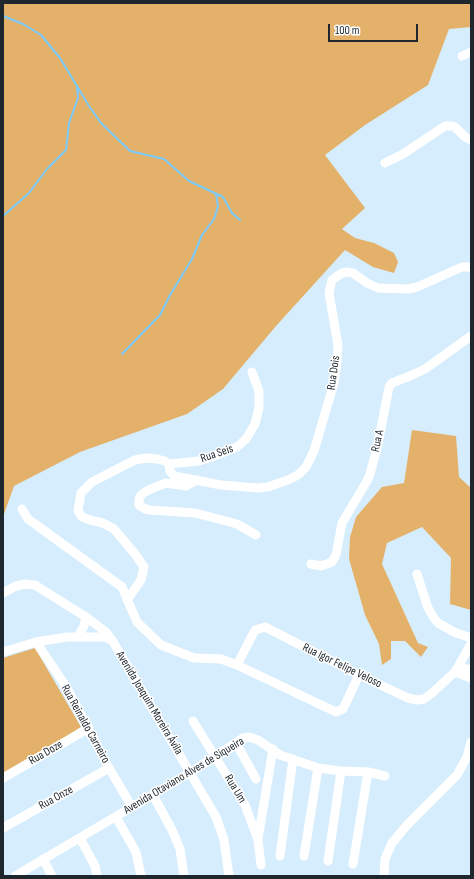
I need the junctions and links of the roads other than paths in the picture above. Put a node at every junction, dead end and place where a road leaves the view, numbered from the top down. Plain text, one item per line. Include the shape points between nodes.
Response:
1 (471, 140) edge
2 (385, 163) dead end
3 (471, 267) edge
4 (471, 336) edge
5 (252, 372) dead end
6 (169, 467) junction
7 (197, 480) junction
8 (22, 509) dead end
9 (256, 536) dead end
10 (311, 564) dead end
11 (417, 574) dead end
12 (3, 593) edge
13 (127, 600) junction
14 (86, 617) junction
15 (78, 637) junction
16 (471, 638) edge
17 (112, 640) junction
18 (36, 642) junction
19 (471, 644) edge
20 (3, 652) edge
21 (237, 665) junction
22 (457, 669) junction
23 (471, 670) edge
24 (359, 675) junction
25 (471, 678) edge
26 (193, 721) dead end
27 (89, 728) junction
28 (471, 742) edge
29 (236, 743) junction
30 (273, 749) junction
31 (215, 756) junction
32 (469, 758) edge
33 (293, 759) junction
34 (109, 768) junction
35 (318, 768) junction
36 (341, 771) junction
37 (191, 772) junction
38 (368, 772) junction
39 (385, 776) dead end
40 (3, 778) edge
41 (256, 779) dead end
42 (153, 795) junction
43 (132, 807) junction
44 (116, 817) junction
45 (3, 828) edge
46 (80, 838) junction
47 (258, 840) junction
48 (280, 856) dead end
49 (304, 856) dead end
50 (43, 859) junction
51 (328, 860) dead end
52 (353, 864) dead end
53 (261, 865) dead end
54 (16, 876) edge
55 (52, 876) edge
56 (97, 876) edge
57 (141, 876) edge
58 (184, 876) edge
59 (229, 876) edge
60 (384, 876) edge

1 - 2 street via 455,127 444,126
3 - 7 street, Rua Dois via 452,270 418,287 408,289 378,288 347,272 332,280 329,293 338,345 336,372 314,451 306,467 298,475 268,487 236,487
4 - 10 street, Rua A via 425,369 388,387 370,474 342,523 336,555 332,562 327,564
5 - 6 street, Rua Seis via 259,391 259,408 252,430 242,444 199,461
6 - 7 street, Rua Dois via 177,478
6 - 13 street via 161,460 152,458 135,460 92,482 81,493 78,511 82,517 114,529 144,567 141,580
7 - 9 street via 186,486 166,483 153,488 142,495 139,505 150,510 195,513 226,521 237,524
8 - 13 street via 28,519 122,588
11 - 16 street via 434,618 454,632
12 - 14 street, Avenida Joaquim Moreira Ávila via 16,586 35,585
13 - 21 street via 137,622 161,645 194,658 221,659
14 - 15 street
14 - 17 street, Avenida Joaquim Moreira Ávila via 106,632
15 - 17 street via 105,637
15 - 18 street
17 - 37 street, Avenida Joaquim Moreira Ávila
18 - 20 street
18 - 27 street, Rua Reinaldo Carneiro
19 - 22 street, Rua Igor Felipe Veloso
21 - 24 street, Rua Igor Felipe Veloso via 255,630 265,628
21 - 24 street via 336,712 343,709
22 - 23 street
22 - 24 street, Rua Igor Felipe Veloso via 432,694 417,700
22 - 25 street
26 - 31 street, Rua Um
27 - 34 street, Rua Reinaldo Carneiro
27 - 40 street, Rua Doze
28 - 32 street
29 - 30 street, Avenida Otaviano Alves de Siqueira via 249,737
29 - 31 street, Avenida Otaviano Alves de Siqueira
29 - 41 street
30 - 33 street, Avenida Otaviano Alves de Siqueira
30 - 47 street
31 - 37 street, Avenida Otaviano Alves de Siqueira
31 - 47 street, Rua Um via 245,805
32 - 60 street via 457,775 392,843 385,859
33 - 35 street, Avenida Otaviano Alves de Siqueira
33 - 48 street
34 - 43 street, Rua Reinaldo Carneiro
34 - 45 street, Rua Onze
35 - 36 street, Avenida Otaviano Alves de Siqueira
35 - 49 street
36 - 38 street, Avenida Otaviano Alves de Siqueira
36 - 51 street
37 - 42 street, Avenida Otaviano Alves de Siqueira
37 - 59 street, Avenida Joaquim Moreira Ávila via 220,826
38 - 39 street, Avenida Otaviano Alves de Siqueira
38 - 52 street
42 - 43 street, Avenida Otaviano Alves de Siqueira
42 - 58 street via 180,849
43 - 44 street, Avenida Otaviano Alves de Siqueira
44 - 46 street, Avenida Otaviano Alves de Siqueira
44 - 57 street via 136,852
46 - 50 street, Avenida Otaviano Alves de Siqueira
46 - 56 street via 95,866
47 - 53 street, Rua Um
50 - 54 street, Avenida Otaviano Alves de Siqueira
50 - 55 street

